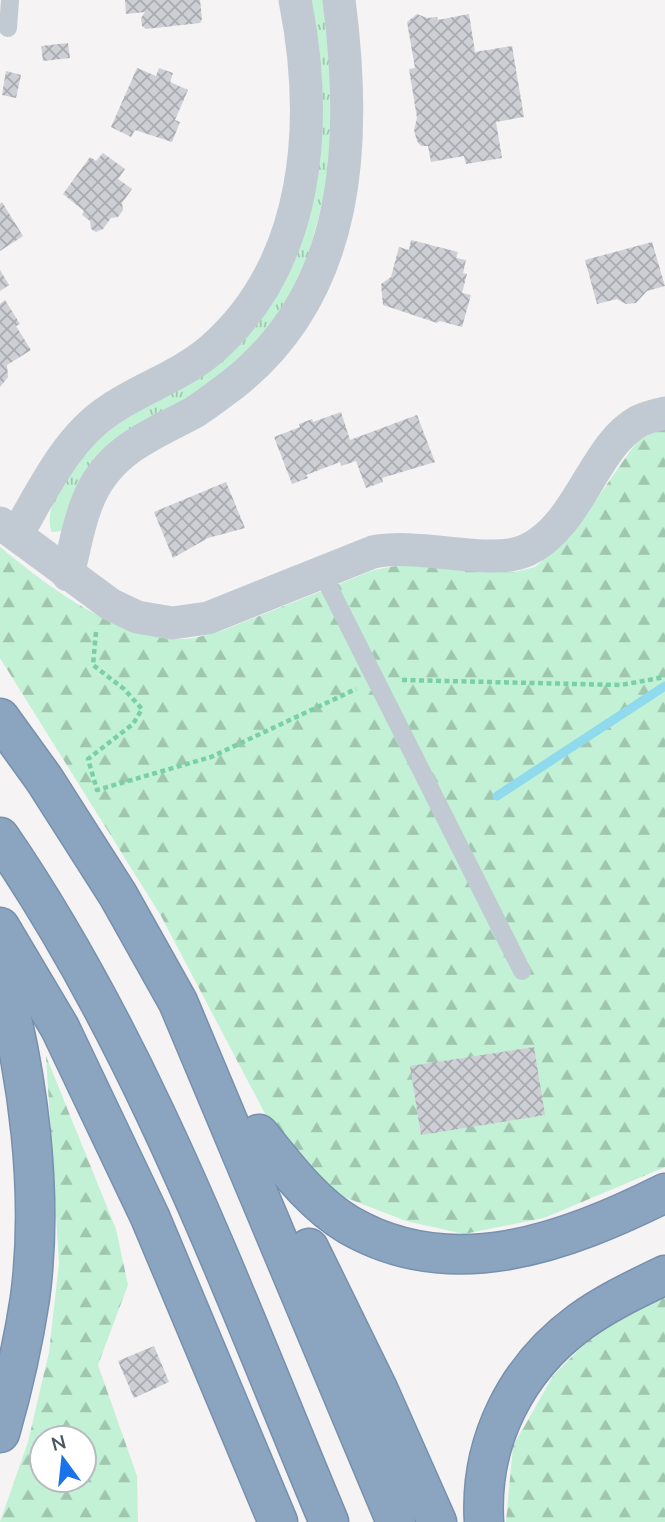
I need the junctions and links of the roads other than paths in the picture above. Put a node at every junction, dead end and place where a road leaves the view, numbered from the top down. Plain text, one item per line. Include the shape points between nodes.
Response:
1 (10, 0) edge
2 (295, 0) edge
3 (338, 0) edge
4 (8, 28) dead end
5 (665, 413) edge
6 (9, 528) edge
7 (323, 573) junction
8 (68, 575) junction
9 (0, 718) edge
10 (0, 837) edge
11 (0, 926) edge
12 (0, 971) edge
13 (522, 971) dead end
14 (178, 1002) junction
15 (260, 1134) junction
16 (665, 1194) edge
17 (665, 1275) edge
18 (0, 1433) edge
19 (278, 1522) edge
20 (329, 1522) edge
21 (396, 1522) edge
22 (437, 1522) edge
23 (484, 1522) edge

1 - 4 lane
2 - 6 street via 304,44 307,106 303,170 297,210 267,281 212,350 106,412 80,437
3 - 8 street via 349,135 336,219 318,269 296,314 267,353 194,412 123,450 105,470 87,502
5 - 7 street via 640,421 620,436 568,513 531,548 510,557 397,547
6 - 8 street
7 - 8 street via 208,618 172,623 138,617
7 - 13 lane
9 - 14 highway via 118,895
10 - 20 highway via 47,909 135,1072
11 - 19 highway via 60,1028 150,1217
12 - 18 highway via 23,1073 33,1209 30,1295 18,1367
14 - 15 highway via 213,1033
14 - 21 highway
15 - 16 highway via 298,1181 347,1224 388,1243 430,1254 482,1256 534,1245 614,1219
15 - 22 highway
17 - 23 highway via 581,1321 557,1340 520,1384 492,1441

